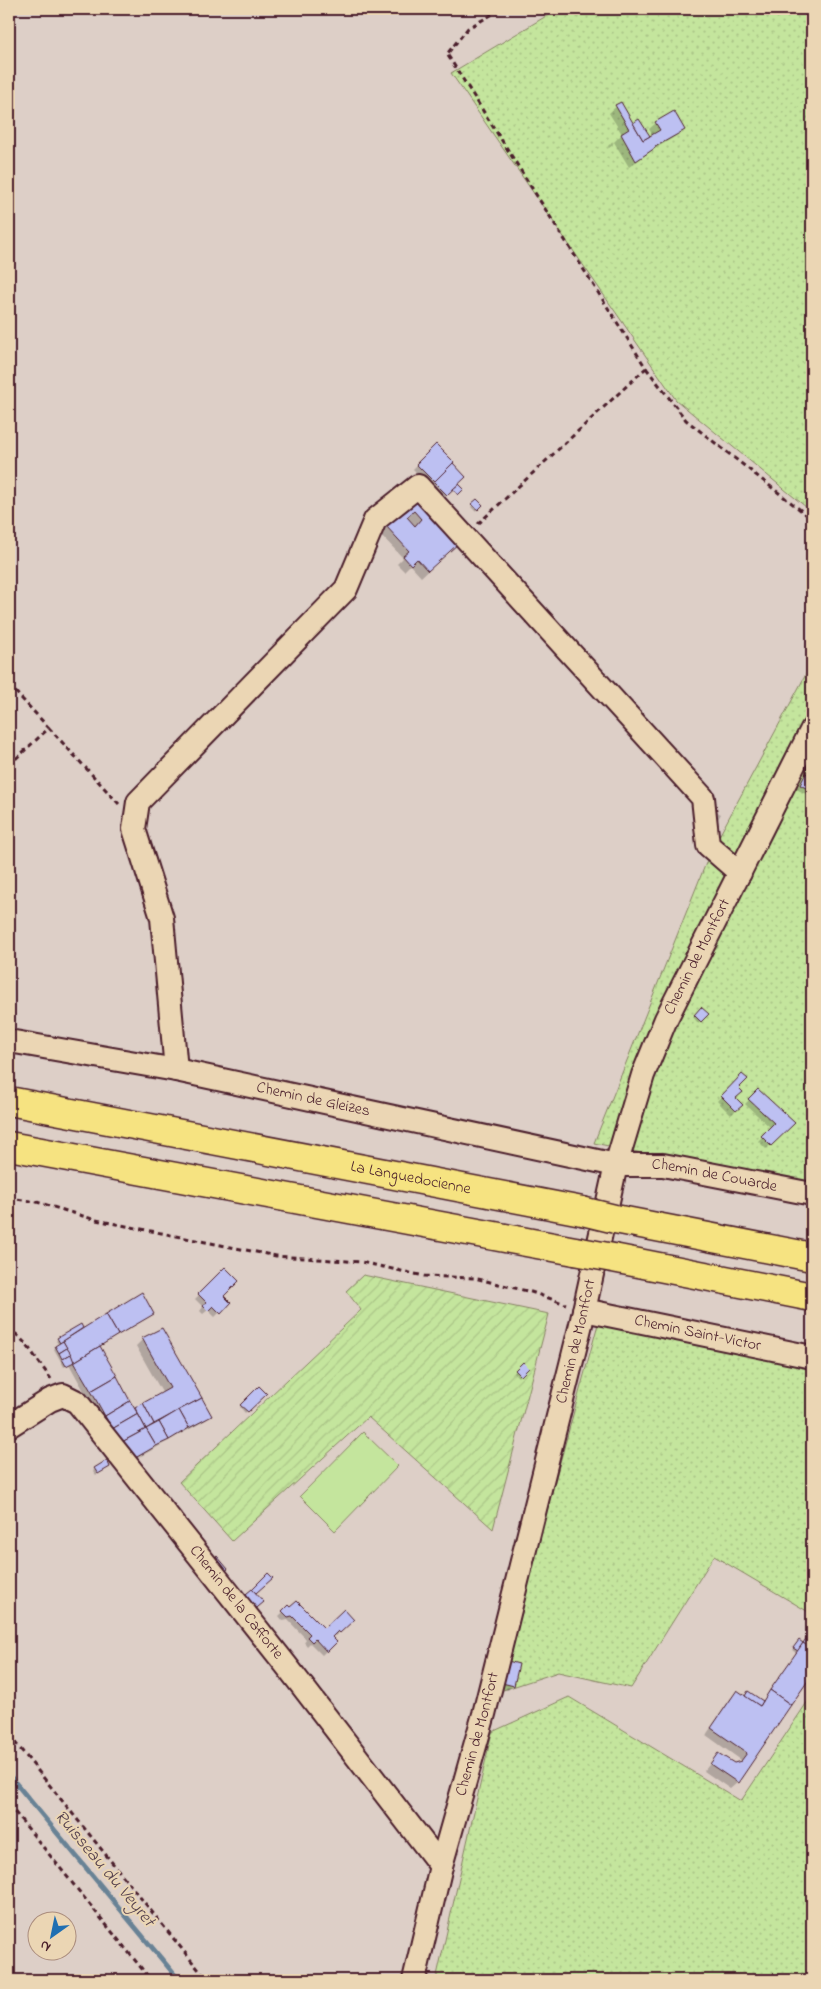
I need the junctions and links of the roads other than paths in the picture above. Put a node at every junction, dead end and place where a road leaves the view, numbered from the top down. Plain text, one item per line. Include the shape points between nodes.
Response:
1 (812, 730) edge
2 (740, 873) junction
3 (9, 1041) edge
4 (176, 1070) junction
5 (9, 1101) edge
6 (9, 1146) edge
7 (616, 1165) junction
8 (812, 1194) edge
9 (812, 1257) edge
10 (812, 1297) edge
11 (584, 1310) junction
12 (812, 1357) edge
13 (9, 1426) edge
14 (441, 1866) junction
15 (414, 1980) edge

1 - 2 street, Chemin de Montfort
2 - 4 street via 708,845 703,798 418,486 375,520 346,589 138,802 134,829 162,918
2 - 7 street, Chemin de Montfort via 666,1019 642,1075
3 - 4 street, Chemin de Gleizes
4 - 7 street, Chemin de Gleizes
5 - 9 highway, La Languedocienne, bridge
6 - 10 highway, bridge
7 - 8 street, Chemin de Couarde via 663,1165
7 - 11 street, Chemin de Montfort
11 - 12 street, Chemin Saint-Victor
11 - 14 street, Chemin de Montfort via 484,1714
13 - 14 street, Chemin de la Cafforte via 63,1395 77,1402
14 - 15 street, Chemin de Montfort

